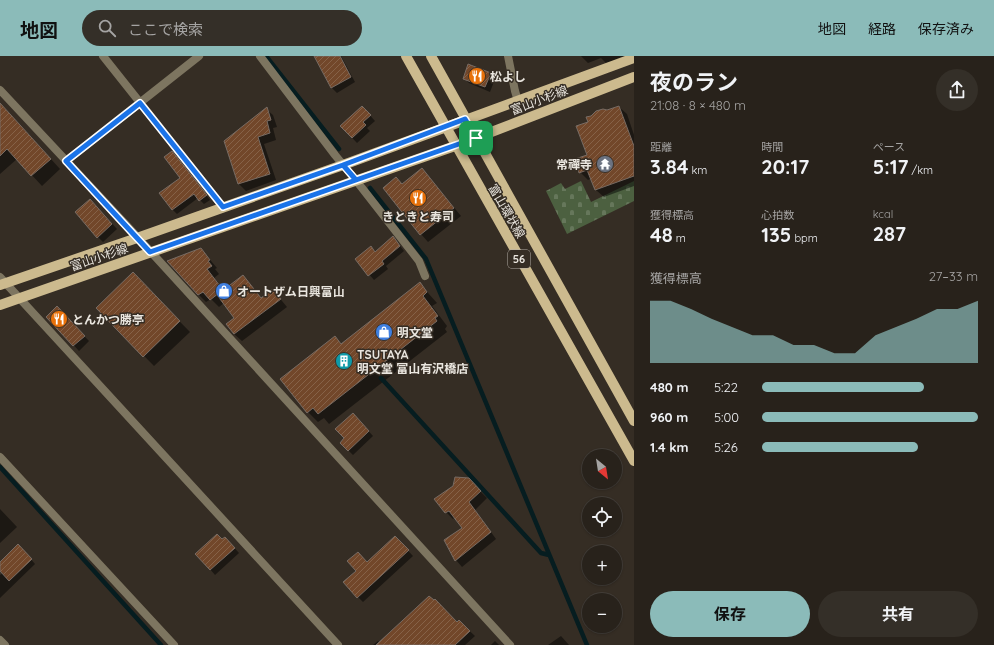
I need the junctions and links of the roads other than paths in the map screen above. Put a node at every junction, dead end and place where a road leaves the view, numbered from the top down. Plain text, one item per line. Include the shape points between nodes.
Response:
1 (103, 56) edge
2 (199, 56) edge
3 (260, 56) edge
4 (406, 56) edge
5 (431, 56) edge
6 (508, 56) edge
7 (634, 58) edge
8 (634, 76) edge
9 (0, 90) edge
10 (518, 101) junction
11 (140, 103) junction
12 (465, 119) junction
13 (444, 127) junction
14 (476, 138) junction
15 (455, 146) junction
16 (66, 161) junction
17 (343, 165) junction
18 (356, 180) junction
19 (223, 207) junction
20 (137, 238) junction
21 (150, 252) junction
22 (425, 276) dead end
23 (2, 282) edge
24 (19, 298) junction
25 (0, 305) edge
26 (634, 422) edge
27 (0, 457) edge
28 (634, 461) edge
29 (0, 640) edge
30 (5, 645) edge
31 (174, 645) edge
32 (338, 645) edge
33 (510, 645) edge

1 - 11 street
2 - 11 street
3 - 17 street
4 - 13 main road, 富山環状線 / 56
5 - 12 main road, 富山環状線 / 56
6 - 10 street
7 - 10 main road, 富山小杉線
8 - 14 main road, 富山小杉線
9 - 16 street
10 - 12 main road, 富山小杉線
11 - 16 street
11 - 19 street
12 - 13 main road, 富山小杉線
12 - 14 main road, 富山環状線 / 56
13 - 15 main road, 富山環状線 / 56
13 - 17 main road, 富山小杉線
14 - 15 main road, 富山小杉線
14 - 26 main road, 富山環状線 / 56
15 - 18 main road, 富山小杉線
15 - 28 main road, 富山環状線 / 56
16 - 20 street
17 - 18 street
17 - 19 main road, 富山小杉線
18 - 21 main road, 富山小杉線
18 - 22 street via 419,261
19 - 20 main road, 富山小杉線
20 - 21 street
20 - 23 main road, 富山小杉線
21 - 24 main road, 富山小杉線
21 - 33 street
23 - 24 street
24 - 25 main road, 富山小杉線
24 - 32 street
27 - 31 street
29 - 30 street

